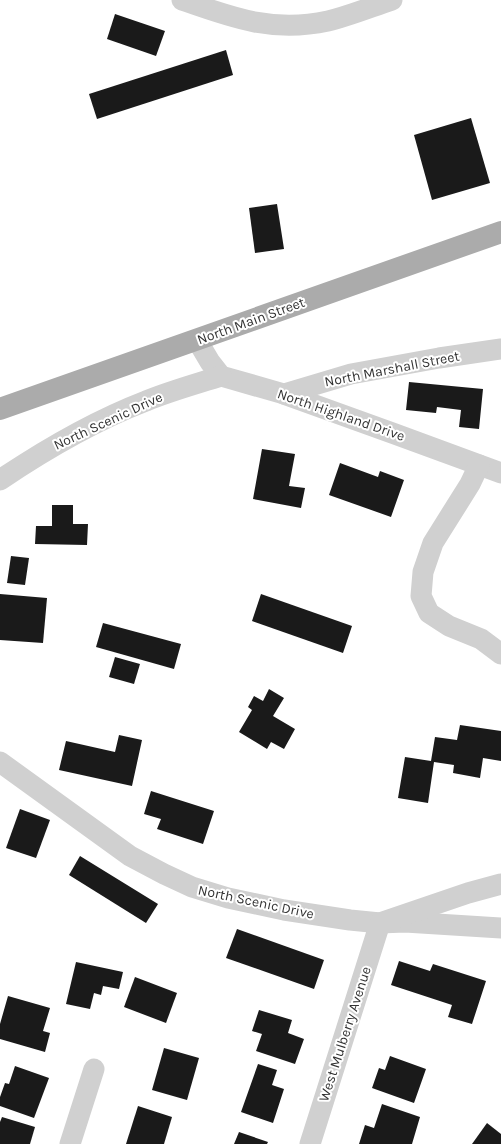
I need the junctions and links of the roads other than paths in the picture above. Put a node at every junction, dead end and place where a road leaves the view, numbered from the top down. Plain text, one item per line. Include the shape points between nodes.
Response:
1 (182, 0) edge
2 (392, 0) edge
3 (501, 232) edge
4 (197, 340) junction
5 (501, 349) edge
6 (221, 376) junction
7 (284, 394) junction
8 (0, 409) edge
9 (479, 465) junction
10 (501, 473) edge
11 (0, 480) edge
12 (501, 654) edge
13 (0, 762) edge
14 (501, 884) edge
15 (380, 923) junction
16 (501, 928) edge
17 (94, 1069) dead end
18 (70, 1144) edge
19 (310, 1144) edge

1 - 2 street via 247,21 284,26 329,21
3 - 4 main road, North Main Street
4 - 6 street
4 - 8 main road, North Main Street
5 - 7 street, North Marshall Street via 351,374
6 - 7 street, North Highland Drive
6 - 11 street, North Scenic Drive via 145,401 82,430
7 - 9 street, North Highland Drive
9 - 10 street, North Highland Drive
9 - 12 street via 470,484 432,543 423,572 421,596 429,613 449,626 481,639
13 - 15 street, North Scenic Drive via 130,856 192,887 284,910
14 - 15 street
15 - 16 street, North Scenic Drive via 406,922
15 - 19 street, West Mulberry Avenue
17 - 18 street

